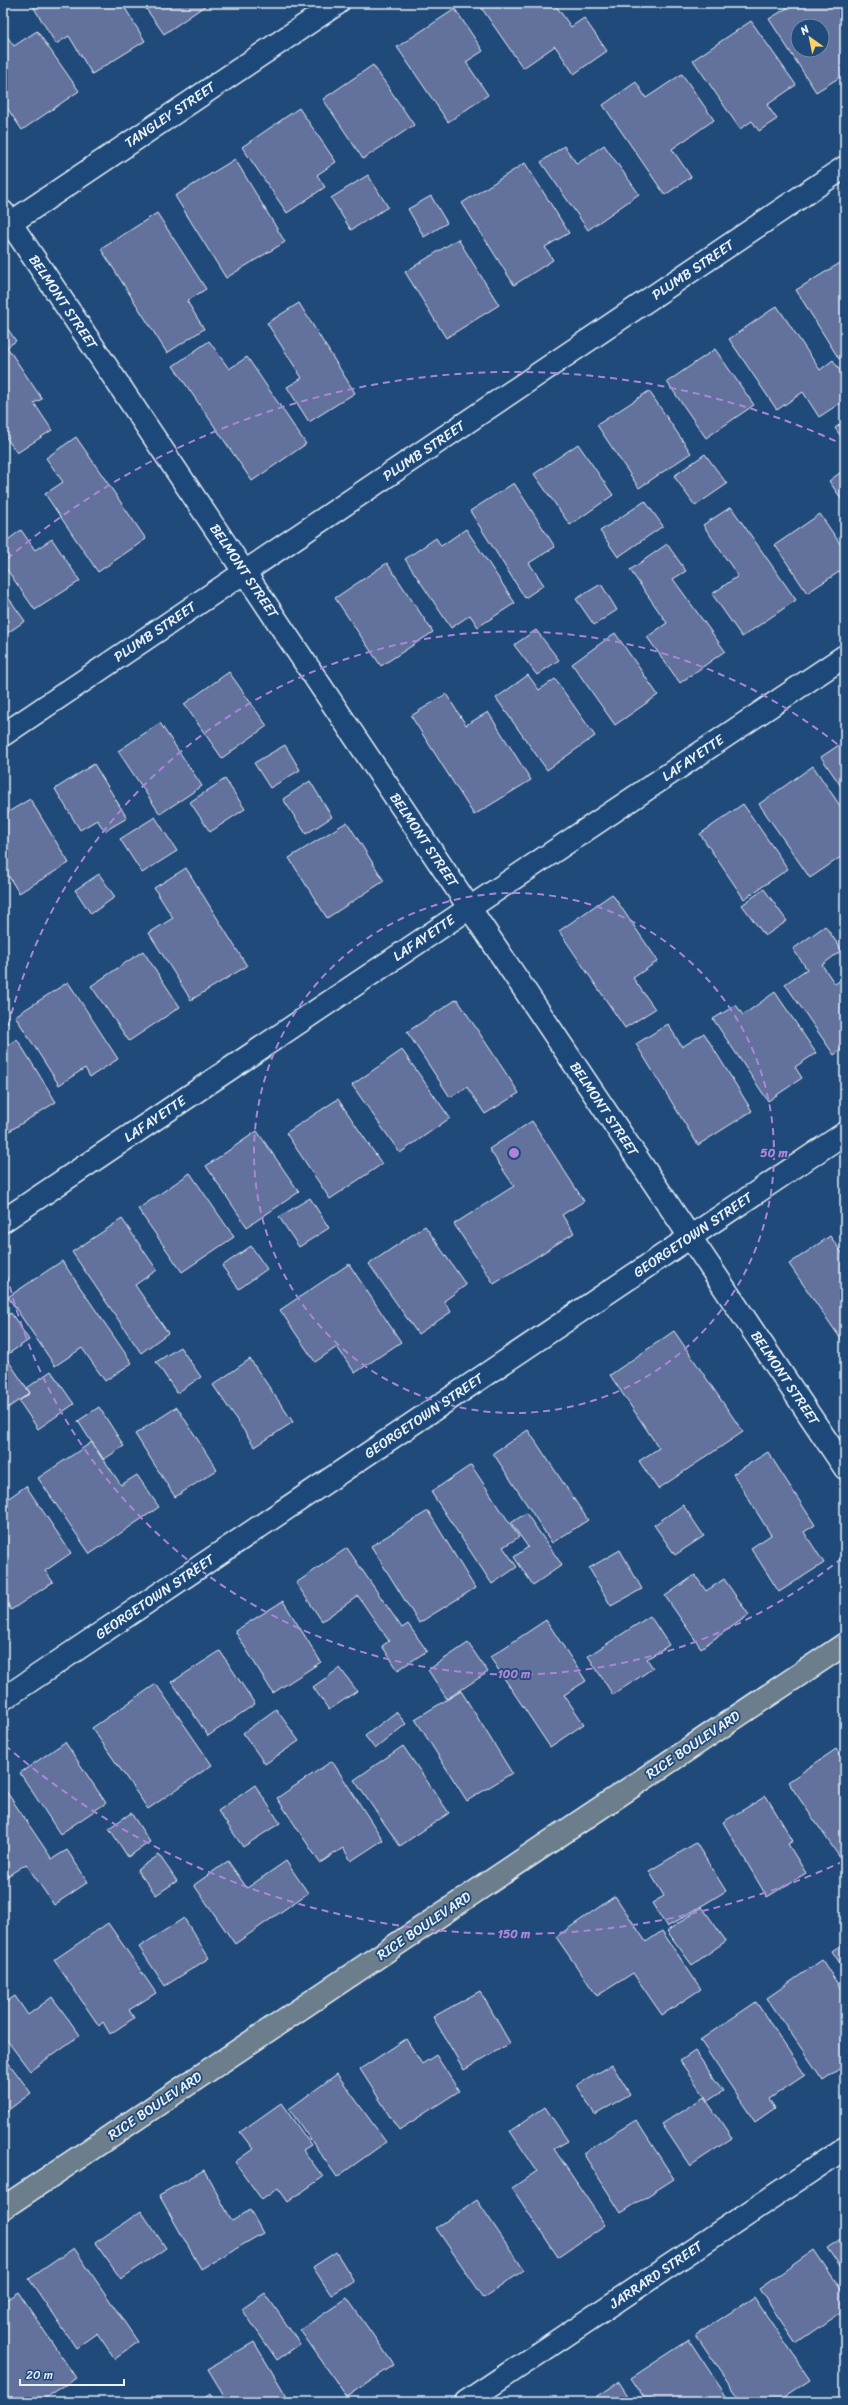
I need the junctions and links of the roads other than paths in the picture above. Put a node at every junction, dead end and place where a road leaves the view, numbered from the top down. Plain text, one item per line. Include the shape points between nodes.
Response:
1 (338, 3) edge
2 (845, 167) edge
3 (5, 221) edge
4 (244, 572) junction
5 (845, 656) edge
6 (3, 735) edge
7 (470, 908) junction
8 (845, 1133) edge
9 (3, 1221) edge
10 (690, 1237) junction
11 (845, 1468) edge
12 (845, 1644) edge
13 (3, 1699) edge
14 (845, 2148) edge
15 (3, 2208) edge
16 (466, 2402) edge

1 - 3 street, TANGLEY STREET
2 - 4 street, PLUMB STREET
3 - 4 street, BELMONT STREET
4 - 6 street, PLUMB STREET
4 - 7 street, BELMONT STREET
5 - 7 street, LAFAYETTE
7 - 9 street, LAFAYETTE
7 - 10 street, BELMONT STREET
8 - 10 street, GEORGETOWN STREET
10 - 11 street, BELMONT STREET
10 - 13 street, GEORGETOWN STREET
12 - 15 main road, RICE BOULEVARD
14 - 16 street, JARRARD STREET

